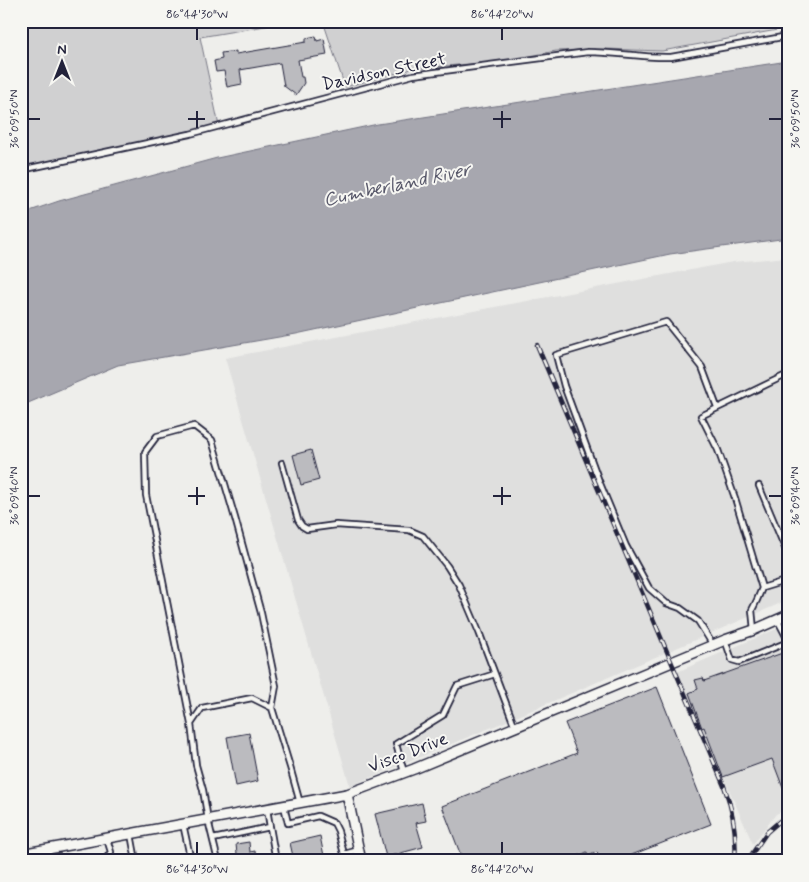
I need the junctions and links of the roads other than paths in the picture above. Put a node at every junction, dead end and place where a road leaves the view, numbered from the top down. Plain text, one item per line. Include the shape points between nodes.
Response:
1 (788, 36) edge
2 (21, 170) edge
3 (788, 374) edge
4 (717, 408) junction
5 (282, 463) dead end
6 (759, 486) dead end
7 (788, 555) edge
8 (788, 580) edge
9 (762, 588) junction
10 (788, 615) edge
11 (777, 619) junction
12 (754, 630) junction
13 (725, 640) junction
14 (788, 641) edge
15 (713, 645) junction
16 (495, 674) junction
17 (272, 708) junction
18 (191, 724) junction
19 (515, 727) junction
20 (404, 772) junction
21 (347, 794) junction
22 (300, 803) junction
23 (284, 806) junction
24 (267, 809) junction
25 (208, 820) junction
26 (183, 824) junction
27 (270, 827) junction
28 (131, 834) junction
29 (107, 838) junction
30 (213, 839) junction
31 (42, 850) junction
32 (359, 850) junction
33 (21, 854) edge
34 (109, 855) junction
35 (49, 861) edge
36 (100, 861) edge
37 (110, 861) edge
38 (136, 861) edge
39 (191, 861) edge
40 (218, 861) edge
41 (276, 861) edge
42 (361, 861) edge

1 - 2 lane, Davidson Street via 670,57 588,52 413,75 190,134
3 - 4 lane
4 - 9 lane via 700,416 718,450
4 - 15 lane via 702,367 666,322 556,355 564,386 626,546 649,588 666,603 680,608 698,621
5 - 16 lane via 298,520 307,529 363,527 409,530 423,536 459,584
6 - 7 lane
8 - 9 lane
9 - 12 lane via 752,610
10 - 11 street, Visco Drive
11 - 12 street, Visco Drive
11 - 14 lane
12 - 13 street, Visco Drive
13 - 14 lane via 732,660 739,662
13 - 15 street, Visco Drive
15 - 19 street, Visco Drive
16 - 19 lane
16 - 20 lane via 457,686 443,714 396,744
17 - 18 lane via 252,698 202,708
17 - 18 lane via 276,686 238,527 212,440 194,426 157,436 145,452 146,495
17 - 22 lane
18 - 25 lane
19 - 20 street, Visco Drive
20 - 21 street, Visco Drive
21 - 22 street, Visco Drive
21 - 32 street
22 - 23 street, Visco Drive
23 - 24 street, Visco Drive
23 - 32 lane via 288,823 318,816 334,823 344,854
24 - 25 street, Visco Drive
24 - 27 lane
25 - 26 street, Visco Drive
25 - 30 lane
26 - 28 street, Visco Drive
26 - 39 lane
27 - 30 lane
27 - 41 lane
28 - 29 street, Visco Drive
28 - 38 lane
29 - 31 street, Visco Drive
29 - 34 lane
30 - 40 lane
31 - 33 street, Visco Drive
31 - 35 lane
32 - 42 street
34 - 36 lane
34 - 37 lane

